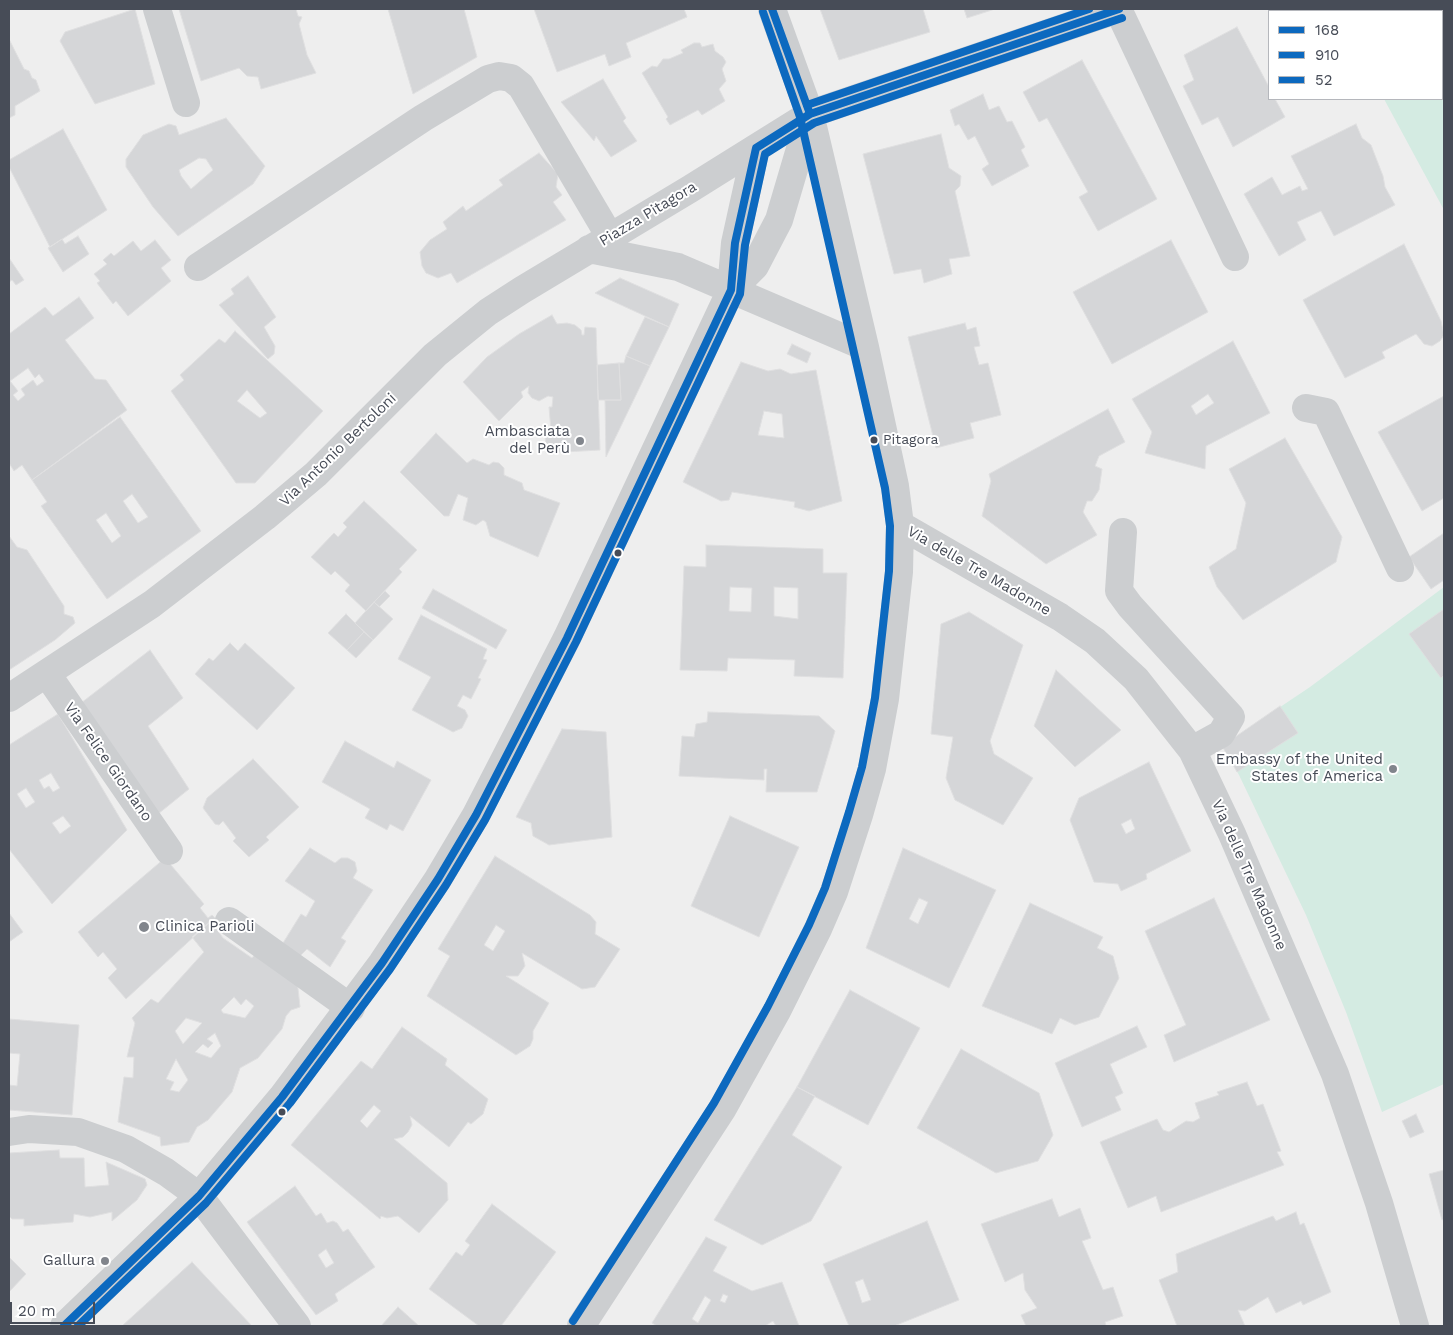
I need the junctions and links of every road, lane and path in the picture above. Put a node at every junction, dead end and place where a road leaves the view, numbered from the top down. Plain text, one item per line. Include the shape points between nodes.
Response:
1 (157, 9) edge
2 (772, 9) edge
3 (1118, 9) edge
4 (186, 103) dead end
5 (810, 114) junction
6 (756, 148) junction
7 (599, 243) junction
8 (1235, 258) dead end
9 (198, 268) dead end
10 (731, 290) junction
11 (865, 346) junction
12 (1306, 408) dead end
13 (900, 525) junction
14 (1123, 532) dead end
15 (1400, 568) dead end
16 (47, 674) junction
17 (9, 698) edge
18 (1192, 750) junction
19 (169, 850) dead end
20 (229, 921) dead end
21 (351, 1008) junction
22 (9, 1132) edge
23 (199, 1196) junction
24 (64, 1326) edge
25 (297, 1326) edge
26 (581, 1326) edge
27 (1415, 1326) edge

1 - 4 street
2 - 5 street
3 - 5 street
3 - 8 street
5 - 6 street, Piazza Pitagora
5 - 10 street via 779,220 754,266
5 - 11 street
6 - 7 street, Piazza Pitagora
6 - 10 street via 735,243
7 - 9 street via 521,86 511,78 499,76 488,79 423,118
7 - 10 street, Piazza Pitagora via 678,266
7 - 16 street, Via Antonio Bertoloni via 522,290 462,332 299,490 152,604
10 - 11 street, Piazza Pitagora
10 - 21 street via 500,773 438,879
11 - 13 street
12 - 15 street via 1326,412
13 - 18 street, Via delle Tre Madonne via 1060,617 1095,641 1147,690
13 - 26 street via 894,629 876,751 834,892 785,997 728,1100
14 - 18 street via 1119,591 1232,717 1221,734
16 - 17 street, Via Antonio Bertoloni
16 - 19 street, Via Felice Giordano
18 - 27 street, Via delle Tre Madonne via 1232,834 1335,1074 1379,1203
20 - 21 street
21 - 23 street
22 - 23 street via 78,1132 94,1137 143,1157
23 - 24 street
23 - 25 street

